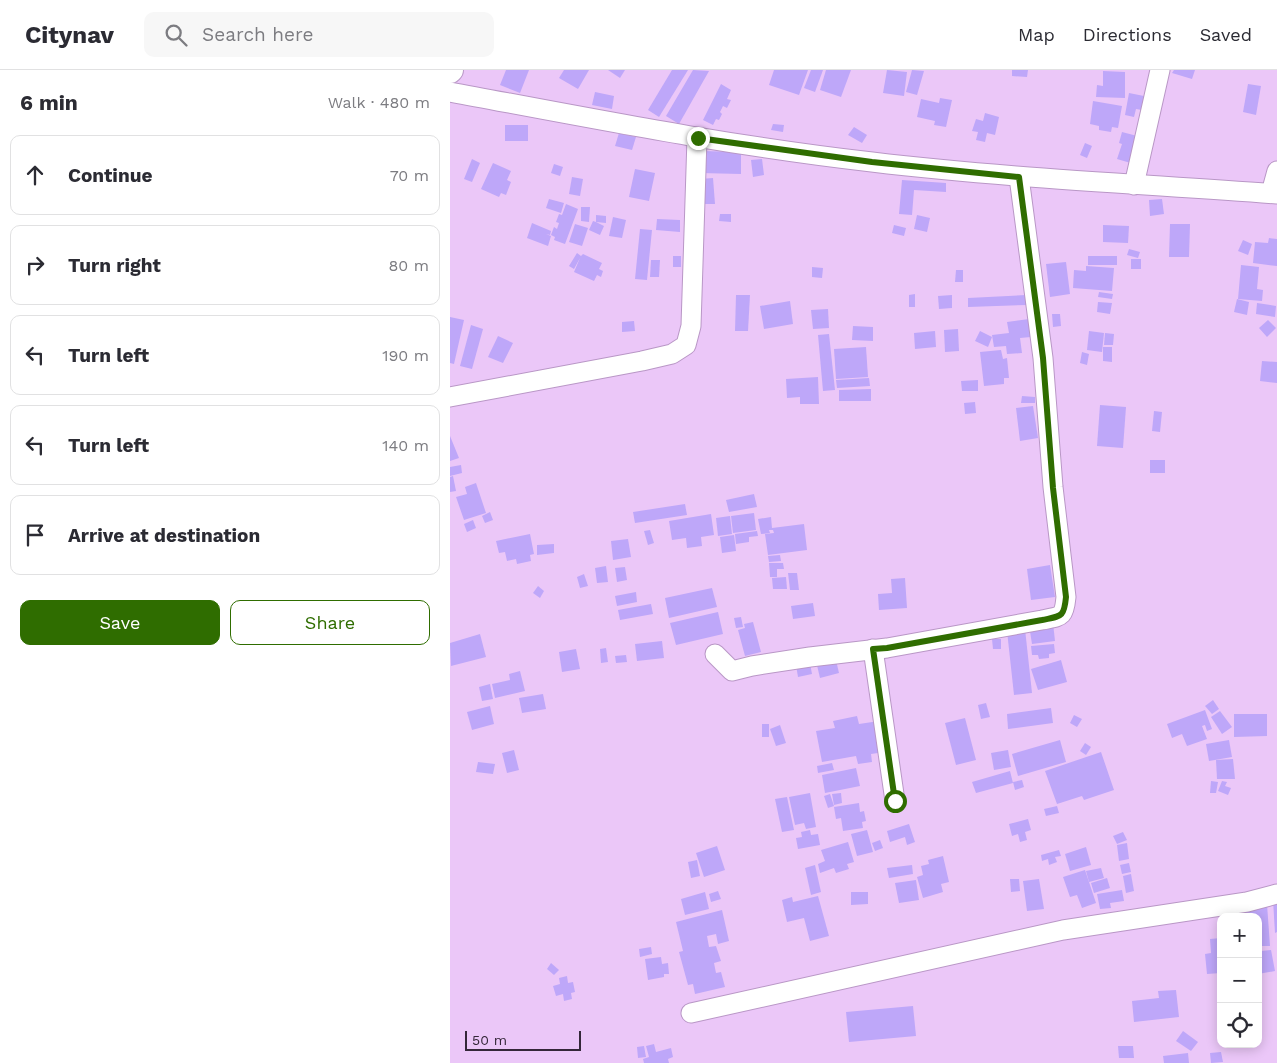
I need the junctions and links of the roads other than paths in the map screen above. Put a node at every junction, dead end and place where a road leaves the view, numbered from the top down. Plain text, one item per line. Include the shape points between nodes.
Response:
1 (1160, 70) edge
2 (450, 92) edge
3 (698, 138) junction
4 (1277, 171) edge
5 (1019, 177) junction
6 (1134, 184) junction
7 (1274, 194) edge
8 (450, 397) edge
9 (873, 649) junction
10 (715, 654) dead end
11 (895, 801) dead end
12 (1277, 894) edge
13 (691, 1013) dead end

1 - 6 street
2 - 3 street
3 - 5 street via 872,162
3 - 8 street via 691,326 686,345 672,354 642,361
4 - 7 street
5 - 6 street
5 - 9 street via 1043,358 1065,611 1060,616 1042,620
6 - 7 street
9 - 10 street via 732,671
9 - 11 street
12 - 13 street via 1247,902 1062,930

